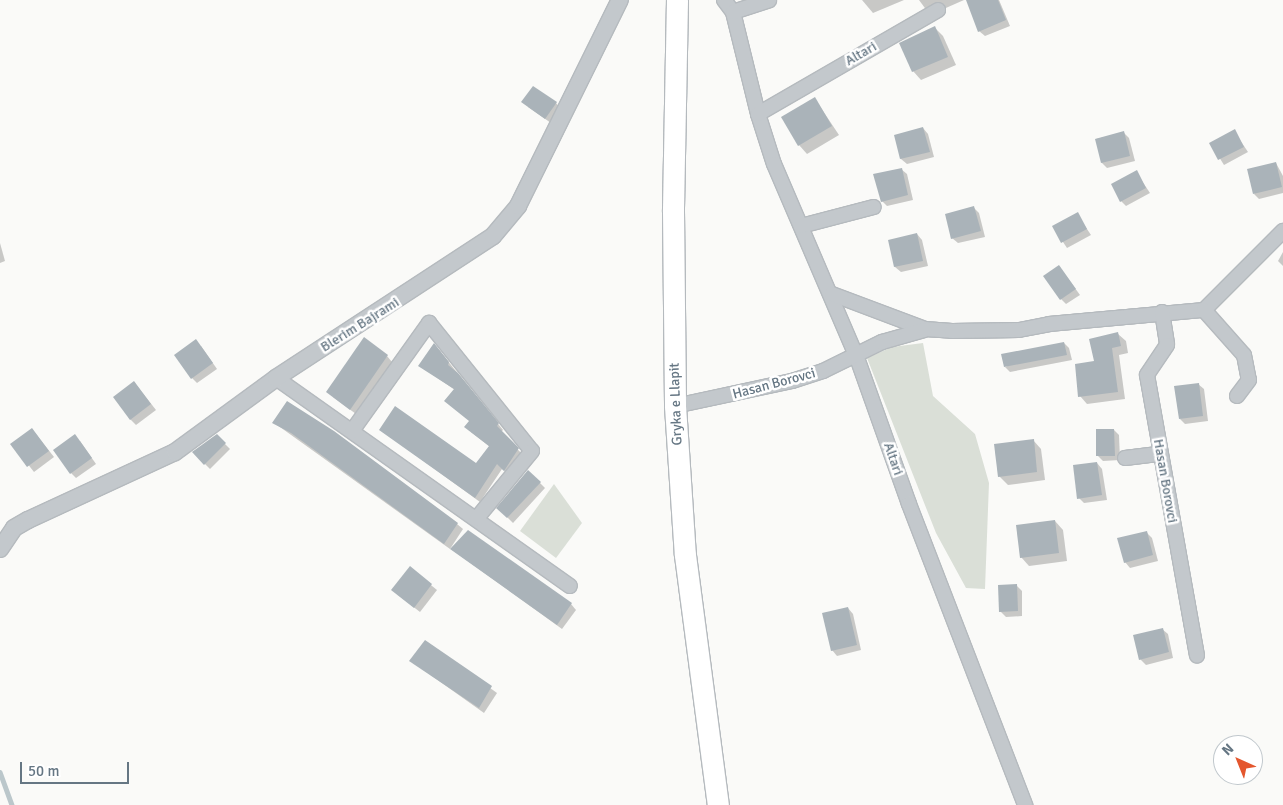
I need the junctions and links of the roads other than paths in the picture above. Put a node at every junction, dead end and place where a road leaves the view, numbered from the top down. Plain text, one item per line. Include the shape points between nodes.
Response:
1 (620, 0) edge
2 (677, 0) edge
3 (724, 0) edge
4 (769, 0) edge
5 (938, 10) dead end
6 (734, 12) junction
7 (758, 114) junction
8 (874, 207) dead end
9 (801, 226) junction
10 (1283, 231) edge
11 (832, 294) junction
12 (1204, 310) junction
13 (1162, 312) junction
14 (925, 329) junction
15 (856, 355) junction
16 (276, 378) junction
17 (1237, 396) dead end
18 (675, 406) junction
19 (352, 431) junction
20 (1160, 454) junction
21 (1126, 458) dead end
22 (476, 518) junction
23 (0, 549) edge
24 (570, 586) dead end
25 (1196, 656) dead end
26 (718, 805) edge
27 (1025, 805) edge

1 - 16 street, Blerim Bajrami via 518,206 493,236
2 - 18 main road, Gryka e Llapit via 673,211
3 - 6 street, Altari
4 - 6 street
5 - 7 street, Altari
6 - 7 street, Altari
7 - 9 street, Altari via 774,164
8 - 9 street
9 - 11 street, Altari
10 - 12 street
11 - 14 street, Hasan Borovci
11 - 15 street, Altari
12 - 13 street, Hasan Borovci
12 - 17 street via 1244,355 1249,380
13 - 14 street, Hasan Borovci via 1018,330
13 - 20 street, Hasan Borovci via 1168,345 1148,375
14 - 15 street, Hasan Borovci via 882,342
15 - 18 street, Hasan Borovci via 792,381
15 - 27 street, Altari via 909,504
16 - 19 street
16 - 23 street, Blerim Bajrami via 176,452 58,503 21,524 8,535
18 - 26 main road, Gryka e Llapit via 686,555
19 - 22 street
19 - 22 street via 429,323 532,450
20 - 21 street
20 - 25 street, Hasan Borovci
22 - 24 street

